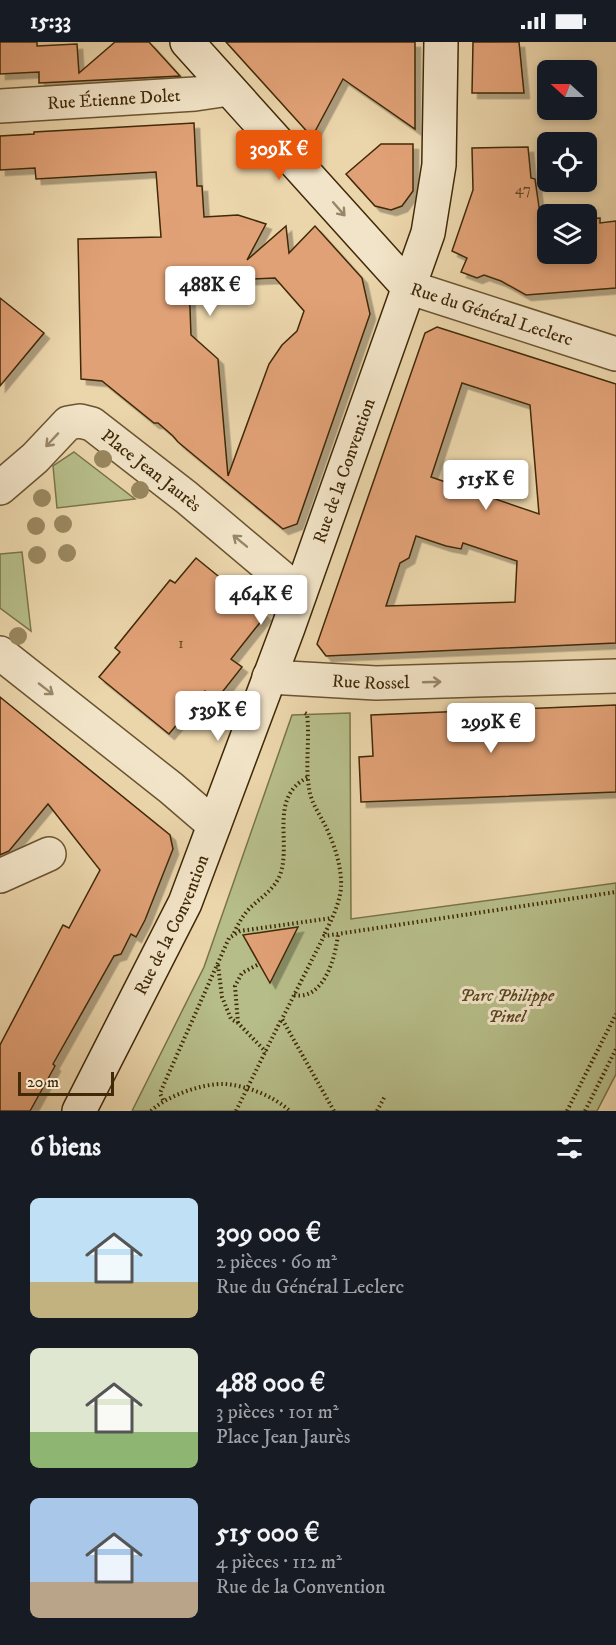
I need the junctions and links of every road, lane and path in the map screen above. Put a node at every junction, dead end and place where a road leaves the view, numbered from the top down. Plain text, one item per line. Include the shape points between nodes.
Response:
1 (186, 42) edge
2 (441, 42) edge
3 (229, 89) junction
4 (0, 106) edge
5 (408, 287) junction
6 (616, 354) edge
7 (0, 488) edge
8 (300, 593) junction
9 (0, 653) edge
10 (616, 676) edge
11 (268, 677) junction
12 (308, 777) junction
13 (214, 825) junction
14 (49, 854) dead end
15 (0, 876) edge
16 (616, 892) edge
17 (332, 918) junction
18 (234, 933) junction
19 (339, 934) junction
20 (324, 936) junction
21 (259, 964) dead end
22 (218, 965) junction
23 (293, 997) junction
24 (616, 1014) edge
25 (282, 1019) junction
26 (238, 1023) junction
27 (616, 1049) edge
28 (266, 1053) junction
29 (248, 1088) junction
30 (160, 1093) junction
31 (385, 1096) dead end
32 (163, 1100) junction
33 (152, 1110) edge
34 (79, 1111) edge
35 (236, 1111) edge
36 (290, 1111) edge
37 (334, 1111) edge
38 (377, 1111) edge
39 (567, 1111) edge
40 (585, 1111) edge

1 - 3 street, Rue du Général Leclerc
2 - 5 street, Rue de la Convention via 439,165 428,232
3 - 4 street, Rue Étienne Dolet
3 -> 5 street, Rue du Général Leclerc
5 - 6 street, Rue du Général Leclerc
5 - 8 street, Rue de la Convention
8 -> 7 street, Place Jean Jaurès via 92,424 68,423
8 - 11 street, Rue de la Convention
9 -> 13 street
11 -> 10 street, Rue Rossel via 376,683
11 - 12 path via 307,714
11 - 13 street, Rue de la Convention
12 - 17 path via 312,800 337,858 341,888
12 - 18 path via 293,789 284,811 284,857 275,885 240,920
13 - 34 street, Rue de la Convention via 185,903
14 - 15 street
16 - 19 path
17 - 18 path
17 - 20 path
18 - 22 path
19 - 20 path
19 - 23 path via 337,954 322,983 311,994
20 - 23 path
21 - 26 path via 242,973 235,986
22 - 26 path via 222,997 231,1018
22 - 30 path
23 - 25 path
24 - 39 path
25 - 28 path
25 - 37 path
26 - 28 path
27 - 40 path
28 - 29 path
29 - 32 path via 225,1084
29 - 35 path
29 - 36 path
30 - 32 path
30 - 33 path
31 - 38 path
32 - 33 path

